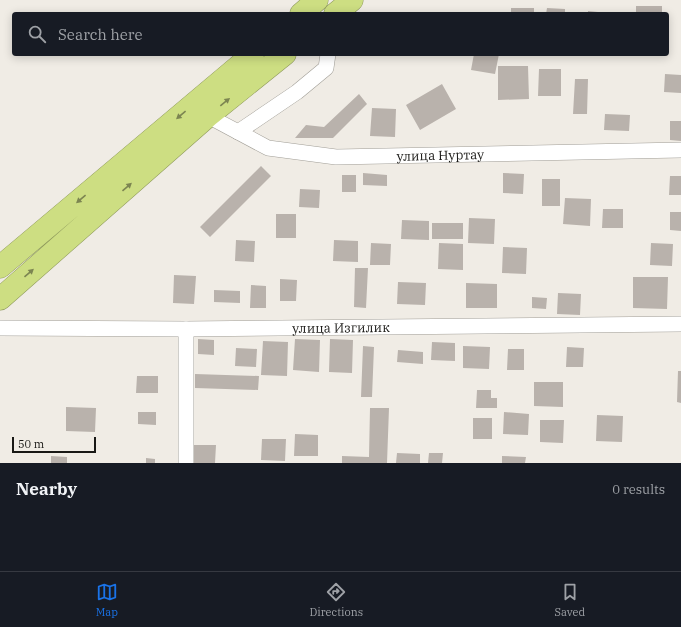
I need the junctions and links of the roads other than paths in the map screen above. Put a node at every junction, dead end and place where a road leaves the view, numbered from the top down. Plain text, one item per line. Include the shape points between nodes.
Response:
1 (317, 0) edge
2 (352, 0) edge
3 (303, 12) edge
4 (337, 12) edge
5 (251, 56) edge
6 (283, 56) edge
7 (328, 56) edge
8 (208, 116) junction
9 (238, 132) junction
10 (681, 150) edge
11 (0, 267) edge
12 (0, 299) edge
13 (681, 324) edge
14 (0, 328) edge
15 (186, 329) junction
16 (186, 463) edge

1 - 3 highway
2 - 4 highway
5 -> 11 highway
8 -> 6 highway
7 - 9 street via 326,68
8 - 9 street, улица Нуртау
12 -> 8 highway
9 - 10 street, улица Нуртау via 268,148 336,157
13 - 15 street, улица Изгилик
14 - 15 street, улица Изгилик
15 - 16 street

